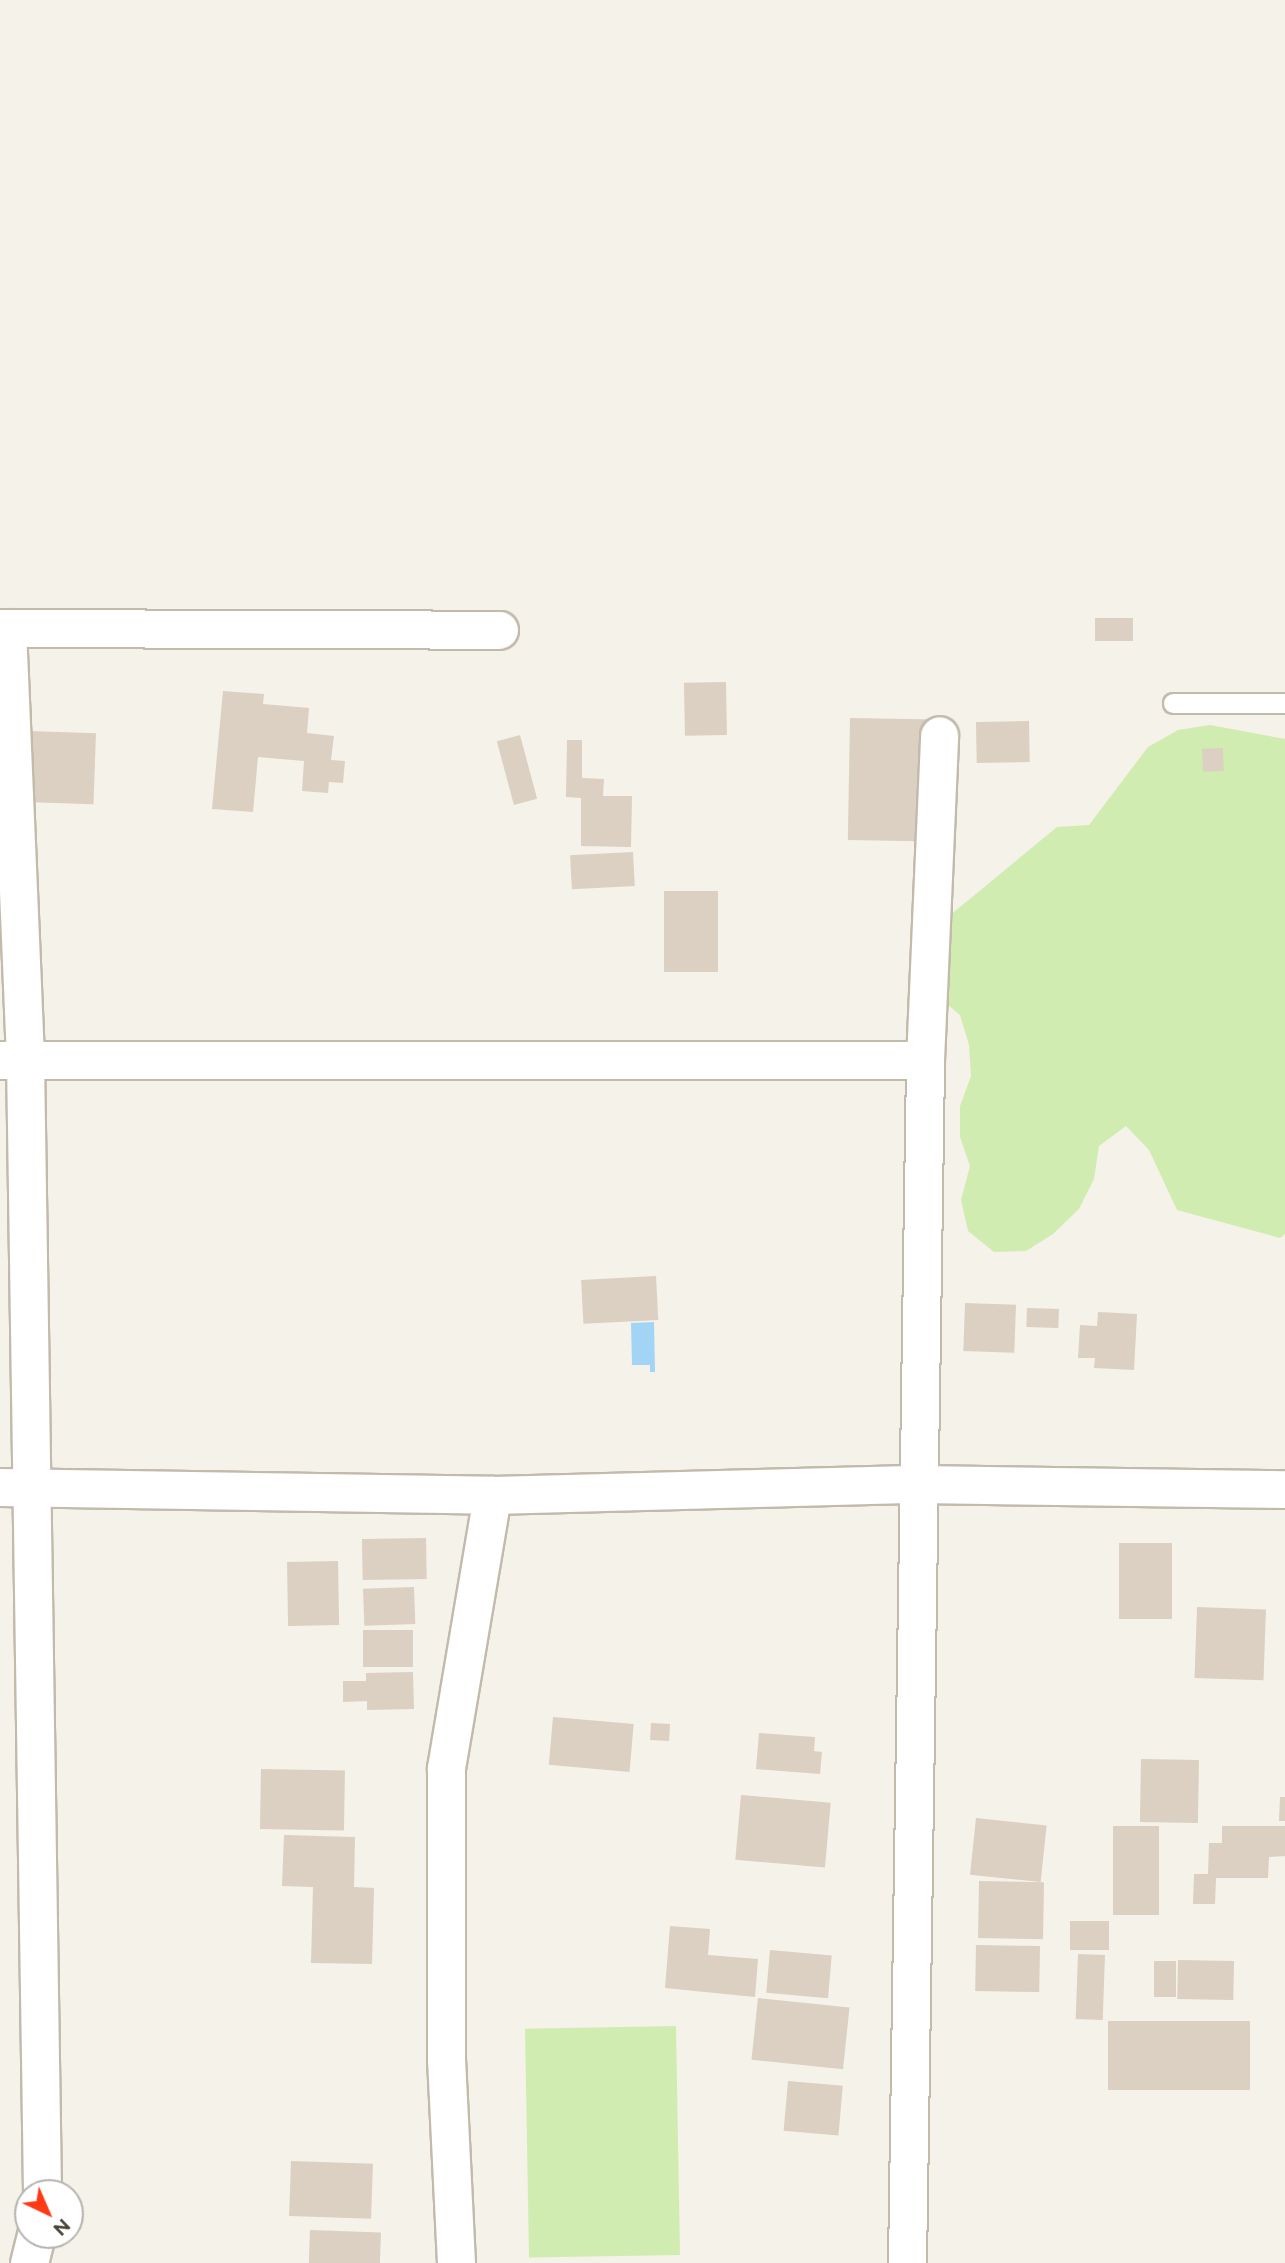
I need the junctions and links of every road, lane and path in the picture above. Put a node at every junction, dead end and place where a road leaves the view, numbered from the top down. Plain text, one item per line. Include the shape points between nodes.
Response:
1 (4, 628) edge
2 (499, 630) dead end
3 (1173, 703) dead end
4 (1285, 703) edge
5 (939, 735) dead end
6 (12, 1059) edge
7 (925, 1060) junction
8 (918, 1484) junction
9 (15, 1487) edge
10 (1285, 1489) edge
11 (492, 1496) junction
12 (41, 2179) edge
13 (456, 2263) edge
14 (908, 2263) edge

1 - 2 street
1 - 6 street
3 - 4 lane
5 - 7 street
6 - 7 street
6 - 9 street
7 - 8 street
8 - 10 street
8 - 11 street
8 - 14 street
9 - 11 street
9 - 12 street
11 - 13 street via 446,1768 446,2060

